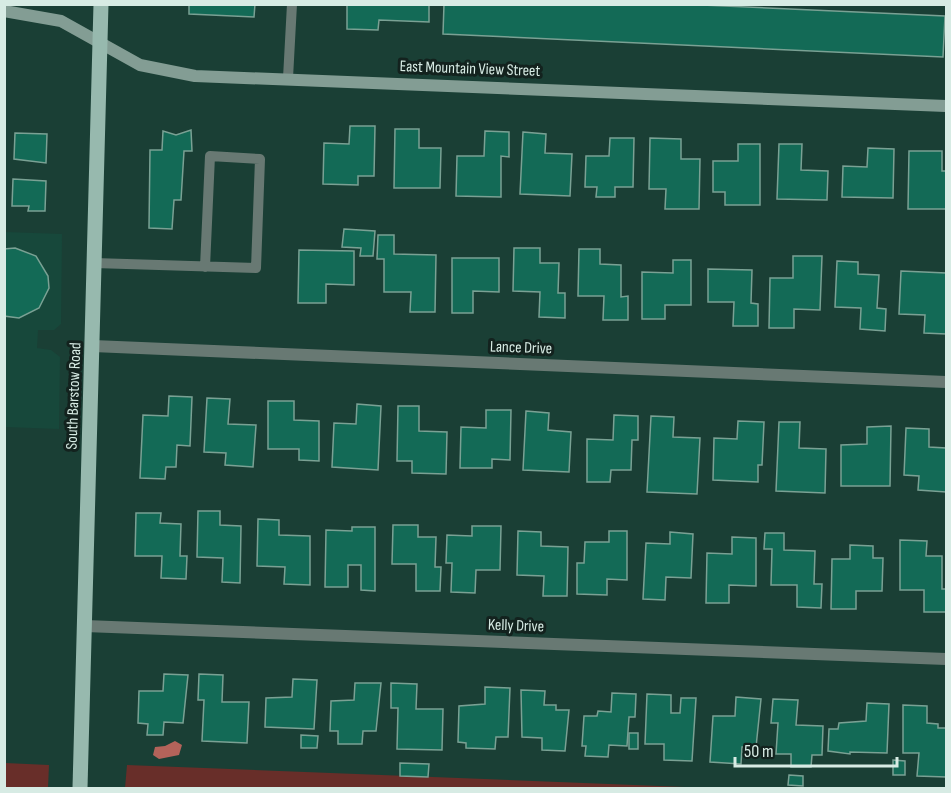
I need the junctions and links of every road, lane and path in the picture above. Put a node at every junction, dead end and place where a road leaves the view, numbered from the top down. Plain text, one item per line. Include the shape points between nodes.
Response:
1 (101, 4) edge
2 (292, 4) edge
3 (4, 11) edge
4 (99, 43) junction
5 (288, 78) junction
6 (946, 106) edge
7 (94, 263) junction
8 (205, 267) junction
9 (93, 346) junction
10 (946, 382) edge
11 (85, 626) junction
12 (946, 659) edge
13 (80, 789) edge

1 - 4 main road, South Barstow Road
2 - 5 lane
3 - 4 main road, East Mountain View Street via 61,21
4 - 5 main road, East Mountain View Street via 140,65 195,76
4 - 7 main road, South Barstow Road
5 - 6 main road, East Mountain View Street
7 - 8 lane
7 - 9 main road, South Barstow Road
8 - 8 lane via 256,268 260,159 210,156
9 - 10 street, Lance Drive
9 - 11 main road, South Barstow Road
11 - 12 street, Kelly Drive
11 - 13 main road, South Barstow Road

